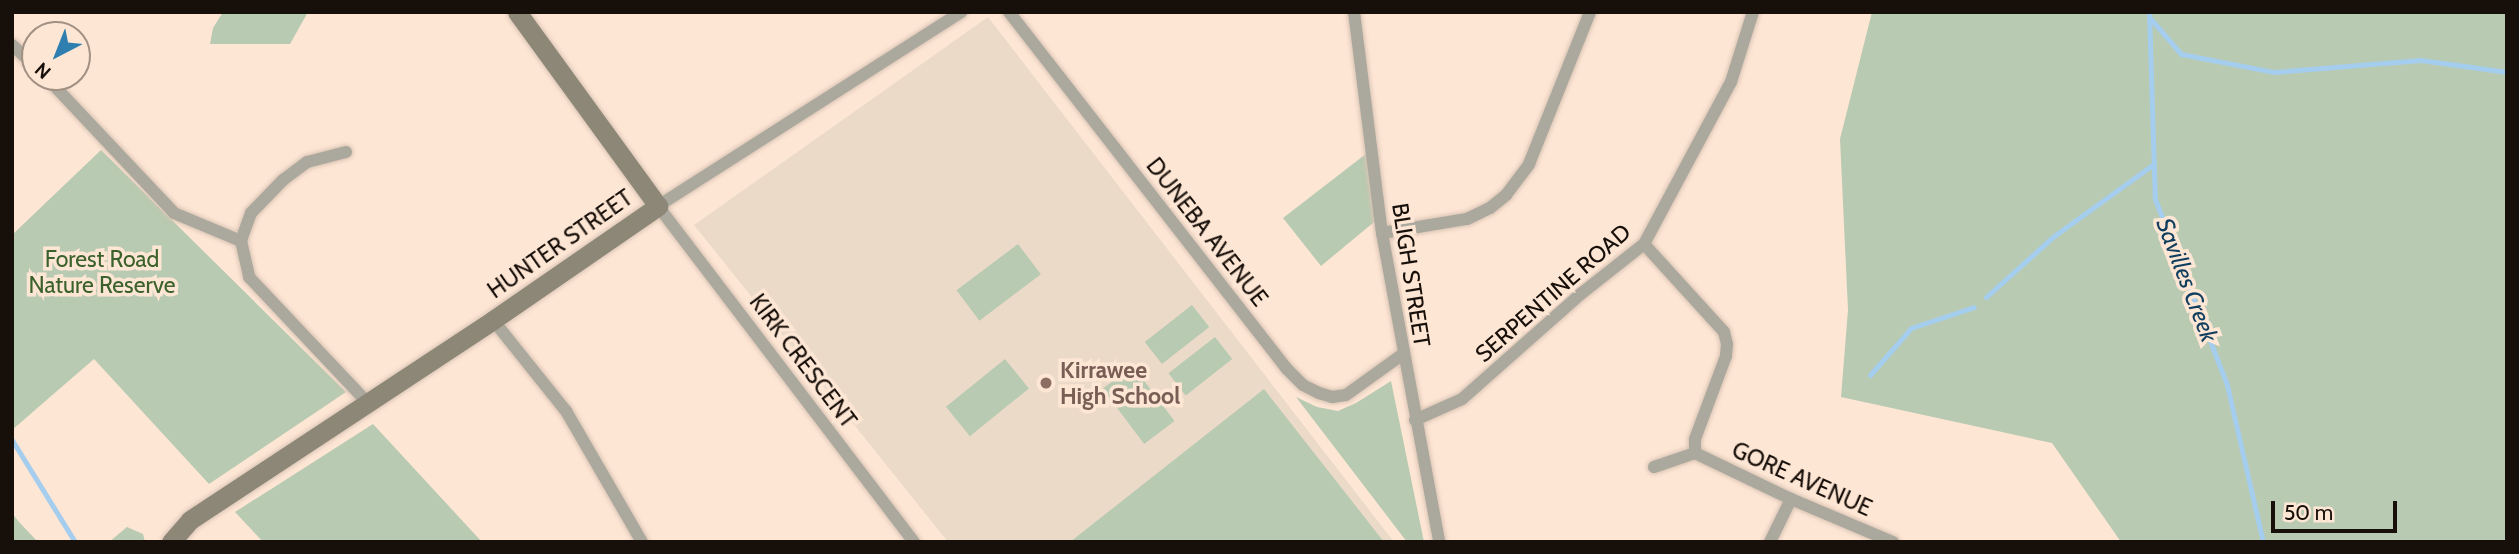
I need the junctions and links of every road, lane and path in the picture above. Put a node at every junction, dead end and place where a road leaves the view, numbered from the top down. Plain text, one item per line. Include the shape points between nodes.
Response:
1 (517, 12) edge
2 (961, 12) edge
3 (1009, 12) edge
4 (1354, 12) edge
5 (1590, 12) edge
6 (1753, 12) edge
7 (59, 91) edge
8 (346, 152) dead end
9 (658, 206) junction
10 (1382, 233) junction
11 (241, 241) junction
12 (1644, 244) junction
13 (493, 320) junction
14 (1403, 354) junction
15 (366, 401) junction
16 (1415, 421) junction
17 (1695, 453) junction
18 (1654, 467) dead end
19 (1791, 499) junction
20 (171, 542) edge
21 (642, 542) edge
22 (914, 542) edge
23 (1439, 542) edge
24 (1770, 542) edge
25 (1893, 542) edge

1 - 9 street
2 - 9 street, HUNTER STREET
3 - 14 street, DUNEBA AVENUE via 1286,369 1303,384 1319,394 1346,395
4 - 10 street, BLIGH STREET
5 - 10 street via 1529,164 1506,195 1467,219
6 - 12 street, SERPENTINE ROAD via 1731,82
7 - 11 street via 174,212
8 - 11 street via 307,162 283,180 251,213
9 - 13 street, HUNTER STREET
9 - 22 street, KIRK CRESCENT
10 - 14 street, BLIGH STREET
11 - 15 street via 249,277
12 - 16 street, SERPENTINE ROAD via 1461,399
12 - 17 street, GORE AVENUE via 1724,332 1727,344 1727,356 1695,439
13 - 15 street, HUNTER STREET
13 - 21 street via 566,411
14 - 16 street, BLIGH STREET
15 - 20 street, HUNTER STREET via 190,520
16 - 23 street, BLIGH STREET
17 - 18 street, GORE AVENUE
17 - 19 street, GORE AVENUE
19 - 24 street
19 - 25 street, GORE AVENUE

